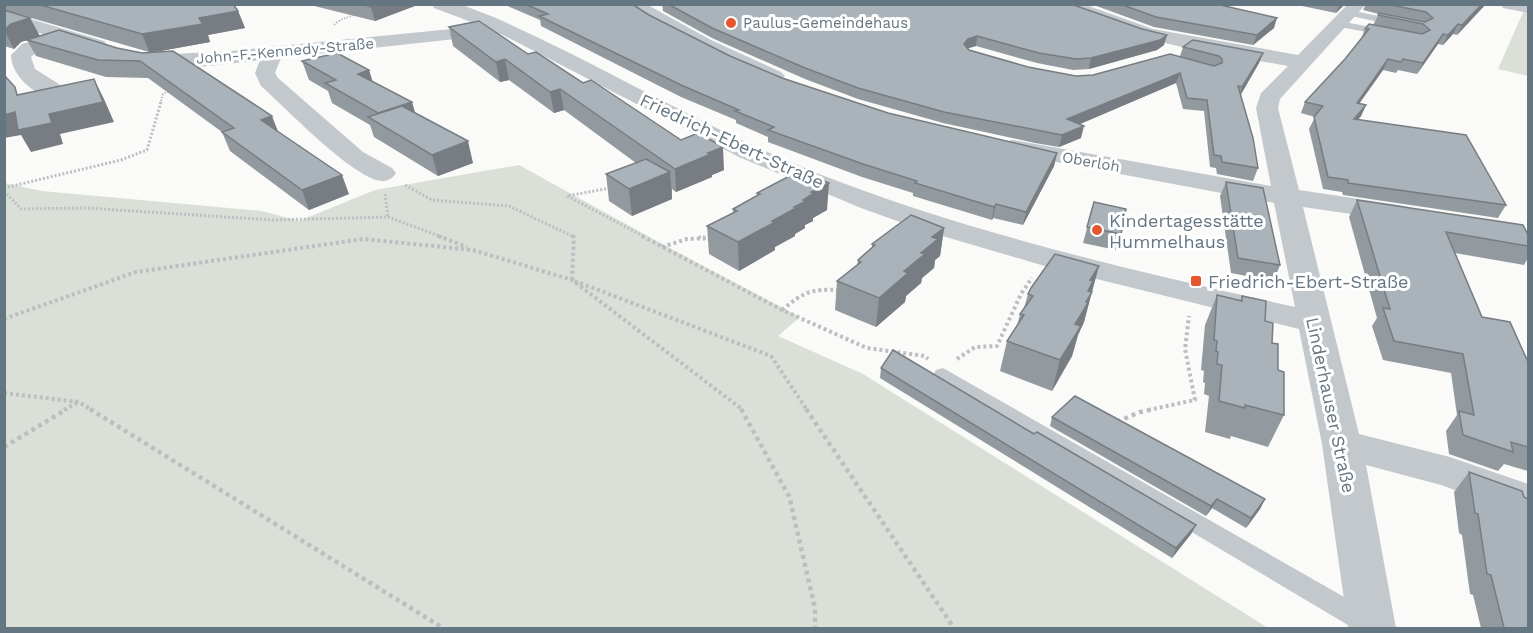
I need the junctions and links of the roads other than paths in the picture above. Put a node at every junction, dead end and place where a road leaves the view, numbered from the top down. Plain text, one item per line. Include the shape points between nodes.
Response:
1 (440, 4) edge
2 (632, 4) edge
3 (1065, 4) edge
4 (1509, 4) edge
5 (1528, 8) edge
6 (1348, 14) edge
7 (4, 16) edge
8 (1410, 25) edge
9 (504, 28) junction
10 (1396, 35) edge
11 (70, 36) junction
12 (1186, 42) junction
13 (273, 52) junction
14 (1162, 57) edge
15 (1302, 62) junction
16 (796, 86) edge
17 (57, 93) edge
18 (992, 142) edge
19 (383, 173) road end
20 (1288, 196) junction
21 (1426, 217) edge
22 (1314, 322) junction
23 (943, 375) road end
24 (1342, 444) junction
25 (1528, 501) edge
26 (1372, 627) edge

1 - 9 street, Friedrich-Ebert-Straße
2 - 16 street via 704,44
3 - 12 street via 1147,33
4 - 5 street
6 - 8 lane
6 - 10 lane
6 - 15 street, Linderhauser Straße
7 - 11 street, John-F.-Kennedy-Straße
9 - 13 street, John-F.-Kennedy-Straße
9 - 22 street, Friedrich-Ebert-Straße via 726,142 808,179 910,216 1046,257
11 - 13 street, John-F.-Kennedy-Straße via 150,61
11 - 17 street via 29,48 21,55 20,62 29,78
12 - 14 street
12 - 15 street
13 - 19 street via 265,72 269,81 354,157
15 - 20 street, Linderhauser Straße via 1269,98 1267,108
18 - 20 street, Oberloh
20 - 21 street, Oberloh
20 - 22 street, Linderhauser Straße
22 - 24 street, Linderhauser Straße
23 - 26 lane
24 - 25 street via 1450,472
24 - 26 street, Linderhauser Straße

